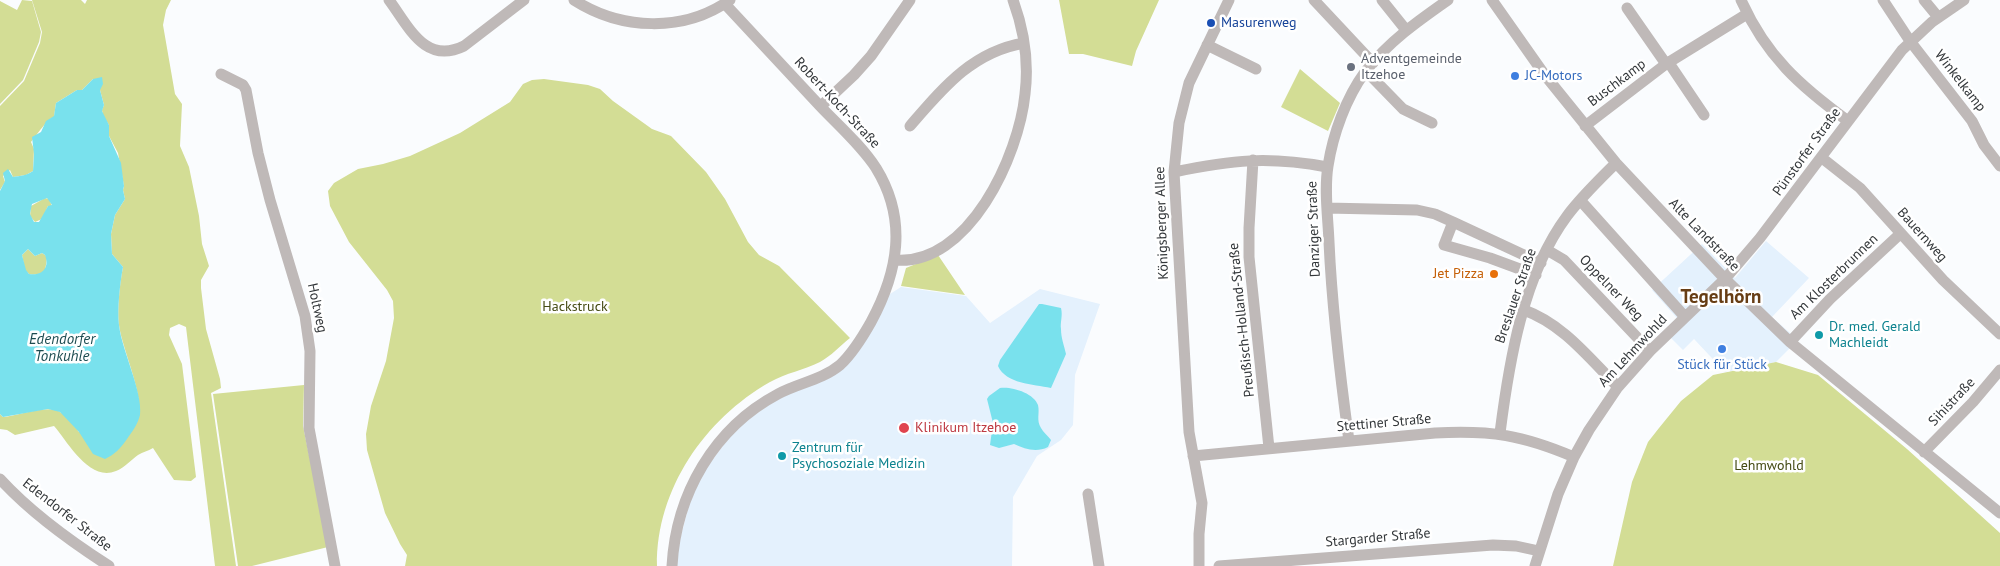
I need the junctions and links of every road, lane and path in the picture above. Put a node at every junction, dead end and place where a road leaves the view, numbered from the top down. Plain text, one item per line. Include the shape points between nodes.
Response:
1 (389, 0) edge
2 (524, 0) edge
3 (574, 0) edge
4 (910, 0) edge
5 (1013, 0) edge
6 (1229, 0) edge
7 (1314, 0) edge
8 (1382, 0) edge
9 (1492, 0) edge
10 (1741, 0) edge
11 (1883, 0) edge
12 (1924, 0) edge
13 (1964, 0) edge
14 (1445, 1) edge
15 (727, 2) edge
16 (1627, 8) dead end
17 (1747, 14) junction
18 (1938, 17) junction
19 (1406, 30) junction
20 (1910, 41) junction
21 (1024, 43) junction
22 (1207, 45) junction
23 (1668, 63) junction
24 (1369, 67) junction
25 (1256, 69) dead end
26 (221, 74) dead end
27 (821, 106) junction
28 (1704, 115) dead end
29 (1848, 121) junction
30 (1432, 123) dead end
31 (910, 126) dead end
32 (1585, 126) junction
33 (1822, 158) junction
34 (1253, 160) junction
35 (1616, 163) junction
36 (2000, 166) edge
37 (1328, 168) junction
38 (1174, 172) junction
39 (1580, 200) junction
40 (1327, 208) junction
41 (1453, 222) junction
42 (1900, 234) junction
43 (1547, 250) junction
44 (894, 260) junction
45 (1541, 262) junction
46 (1536, 275) junction
47 (1725, 279) junction
48 (1524, 310) junction
49 (1685, 317) junction
50 (2000, 334) edge
51 (1790, 342) junction
52 (1650, 351) junction
53 (2000, 370) edge
54 (1618, 387) junction
55 (1500, 433) junction
56 (1349, 441) junction
57 (1269, 448) junction
58 (1924, 452) junction
59 (1193, 456) junction
60 (1574, 457) junction
61 (2, 487) edge
62 (1088, 494) dead end
63 (2000, 513) edge
64 (1539, 551) junction
65 (109, 566) edge
66 (335, 566) edge
67 (672, 566) edge
68 (1099, 566) edge
69 (1199, 566) edge
70 (1219, 566) edge
71 (1535, 566) edge

1 - 2 street via 421,42 442,52 464,46
3 - 15 street via 611,18 648,24 692,18
4 - 27 street via 871,56
5 - 21 street
6 - 22 street, Königsberger Allee
7 - 24 street
8 - 19 street
9 - 32 street, Alte Landstraße
10 - 17 street
11 - 20 street
12 - 18 street
13 - 18 street, Pünstorfer Straße
14 - 19 street, Danziger Straße
15 - 27 street, Robert-Koch-Straße
16 - 23 street, Buschkamp
17 - 23 street, Buschkamp
17 - 29 street via 1784,68 1812,95
18 - 20 street, Pünstorfer Straße
19 - 24 street, Danziger Straße
20 - 29 street, Pünstorfer Straße
20 - 36 street, Winkelkamp via 1970,118
21 - 31 street via 998,51 964,70 940,90
21 - 44 street via 1026,76 1021,120 1009,155 985,203 966,229 942,248 917,259
22 - 25 street
22 - 38 street, Königsberger Allee via 1189,83 1179,123
23 - 28 street, Buschkamp
23 - 32 street, Buschkamp
24 - 30 street via 1403,109
24 - 37 street, Danziger Straße via 1354,89 1341,119
26 - 66 street, Holtweg via 245,88 266,184 305,316 310,351 309,428
27 - 44 street, Robert-Koch-Straße via 862,150 882,179 895,226
29 - 33 street, Pünstorfer Straße
32 - 35 street, Alte Landstraße
33 - 42 street, Bauernweg via 1860,188
33 - 47 street, Pünstorfer Straße via 1774,222
34 - 37 street via 1285,160
34 - 38 street
34 - 57 street, Preußisch-Holland-Straße via 1249,257
35 - 39 street, Breslauer Straße
35 - 47 street, Alte Landstraße
37 - 40 street, Danziger Straße
38 - 59 street, Königsberger Allee
39 - 43 street, Breslauer Straße via 1559,227
39 - 49 street
40 - 41 street via 1417,210
40 - 56 street, Danziger Straße via 1334,318
41 - 45 street
41 - 46 street via 1444,245
42 - 50 street, Bauernweg
42 - 51 street, Am Klosterbrunnen via 1830,299
43 - 45 street, Breslauer Straße
43 - 52 street, Oppelner Weg via 1564,260
44 - 67 street, Robert-Koch-Straße via 875,314 846,358 824,375 794,386 760,405 731,429 706,458 682,510
45 - 46 street, Breslauer Straße
46 - 48 street, Breslauer Straße
47 - 49 street, Am Lehmwohld
47 - 51 street, Alte Landstraße
48 - 54 street via 1558,328
48 - 55 street, Breslauer Straße via 1512,350
49 - 52 street, Am Lehmwohld
51 - 58 street, Alte Landstraße
52 - 54 street, Am Lehmwohld
53 - 58 street, Sihistraße
54 - 60 street, Am Lehmwohld
55 - 56 street, Stettiner Straße via 1435,433
55 - 60 street, Stettiner Straße via 1530,440
56 - 57 street, Stettiner Straße
57 - 59 street, Stettiner Straße
58 - 63 street, Alte Landstraße
59 - 69 street, Königsberger Allee via 1202,503
60 - 64 street, Am Lehmwohld
61 - 65 street, Edendorfer Straße
62 - 68 street
64 - 70 street, Stargarder Straße via 1493,545
64 - 71 street, Am Lehmwohld

